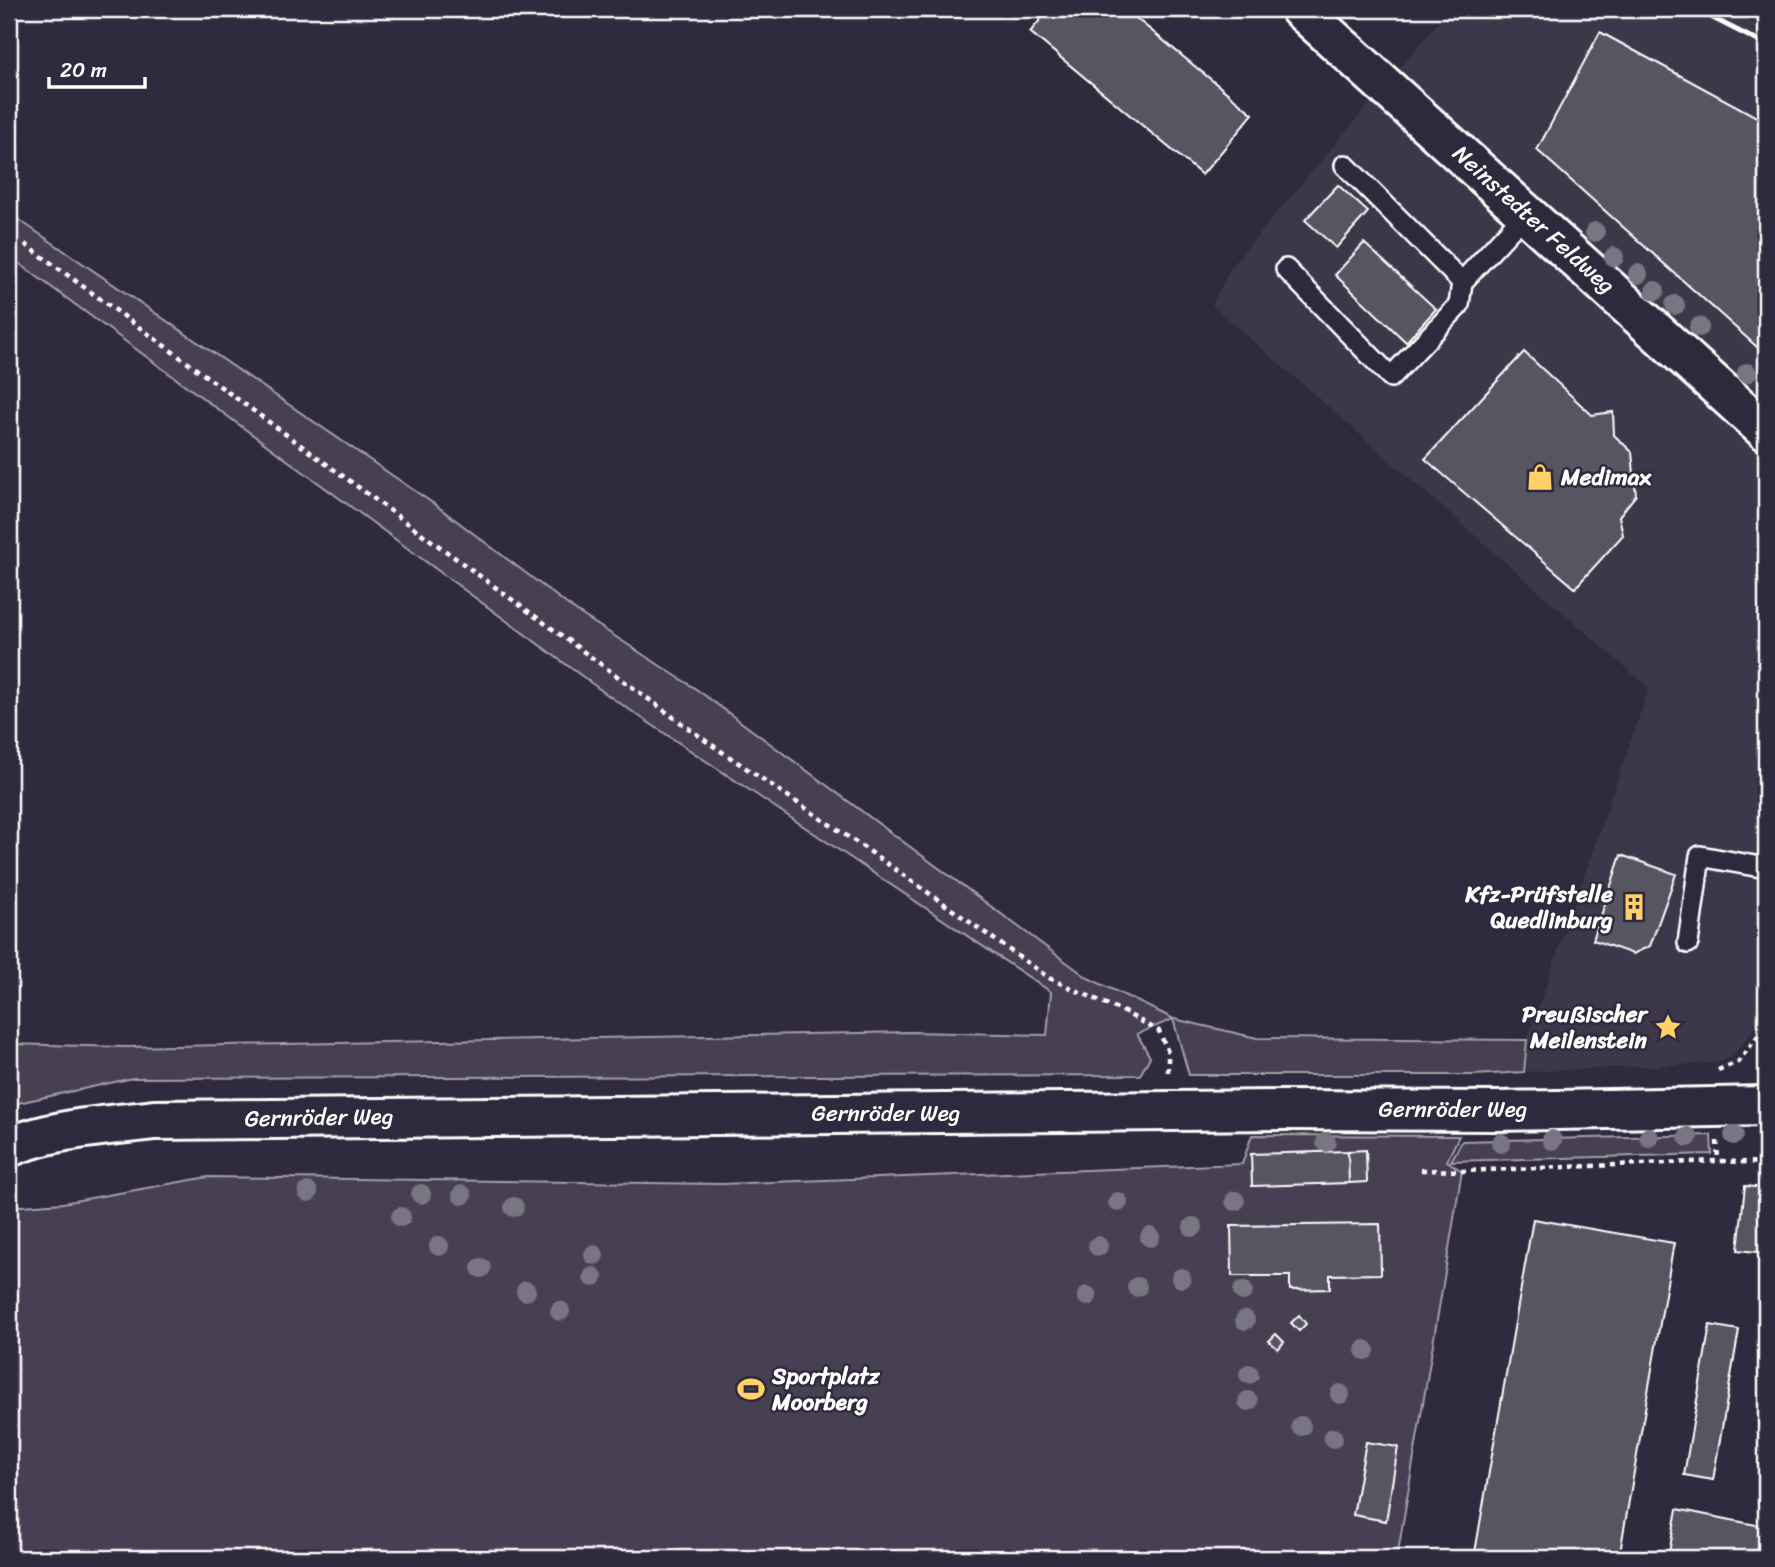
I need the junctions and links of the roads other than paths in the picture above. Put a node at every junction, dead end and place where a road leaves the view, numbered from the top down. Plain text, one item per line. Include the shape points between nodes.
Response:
1 (1300, 9) edge
2 (1345, 166) dead end
3 (1527, 212) junction
4 (1286, 269) dead end
5 (1462, 282) junction
6 (1766, 431) edge
7 (1766, 868) edge
8 (1688, 943) dead end
9 (1766, 1106) edge
10 (9, 1147) edge

1 - 3 main road, Neinstedter Feldweg
2 - 5 lane
3 - 5 lane
3 - 6 main road, Neinstedter Feldweg
4 - 5 lane via 1391,377 1459,305
7 - 8 lane via 1700,856
9 - 10 main road, Gernröder Weg via 167,1120 80,1129

